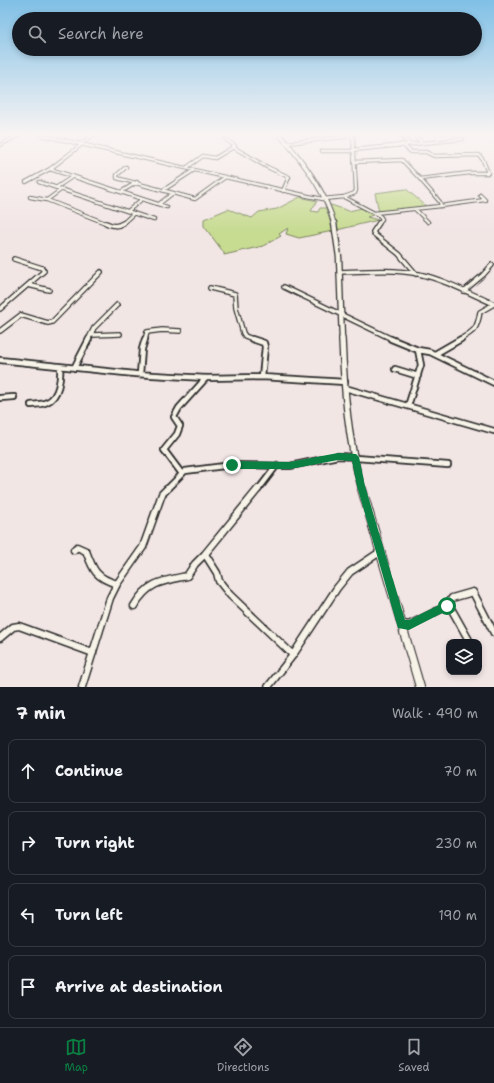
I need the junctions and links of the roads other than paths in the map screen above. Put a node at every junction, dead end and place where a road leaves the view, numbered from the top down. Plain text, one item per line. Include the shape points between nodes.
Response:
1 (52, 167) edge
2 (126, 167) dead end
3 (182, 167) edge
4 (269, 167) edge
5 (304, 167) edge
6 (354, 167) edge
7 (409, 167) edge
8 (486, 167) edge
9 (186, 168) joint
10 (50, 169) junction
11 (194, 170) junction
12 (72, 177) junction
13 (224, 178) junction
14 (420, 179) junction
15 (26, 182) dead end
16 (39, 182) dead end
17 (137, 182) junction
18 (57, 187) junction
19 (62, 189) junction
20 (165, 189) junction
21 (283, 191) junction
22 (122, 192) junction
23 (173, 193) junction
24 (480, 195) dead end
25 (30, 197) dead end
26 (344, 197) junction
27 (323, 199) junction
28 (47, 200) junction
29 (142, 200) junction
30 (158, 204) junction
31 (441, 206) junction
32 (167, 207) dead end
33 (415, 209) junction
34 (128, 211) junction
35 (134, 213) junction
36 (374, 214) junction
37 (154, 220) dead end
38 (428, 222) dead end
39 (14, 259) dead end
40 (492, 265) dead end
41 (101, 272) dead end
42 (341, 272) junction
43 (416, 274) junction
44 (28, 285) junction
45 (284, 287) dead end
46 (210, 288) dead end
47 (49, 290) dead end
48 (464, 291) junction
49 (117, 305) dead end
50 (0, 309) edge
51 (341, 314) junction
52 (0, 331) edge
53 (180, 331) dead end
54 (120, 334) dead end
55 (92, 335) junction
56 (418, 350) junction
57 (435, 354) junction
58 (0, 360) edge
59 (60, 367) junction
60 (74, 368) junction
61 (395, 369) dead end
62 (140, 374) junction
63 (418, 376) junction
64 (262, 377) junction
65 (206, 378) junction
66 (494, 383) edge
67 (345, 385) junction
68 (14, 397) dead end
69 (0, 398) edge
70 (32, 405) dead end
71 (408, 406) junction
72 (494, 431) edge
73 (356, 458) junction
74 (448, 464) dead end
75 (277, 465) junction
76 (182, 474) junction
77 (74, 550) dead end
78 (380, 552) junction
79 (205, 554) junction
80 (117, 584) junction
81 (134, 606) dead end
82 (447, 606) junction
83 (402, 624) junction
84 (494, 633) edge
85 (0, 638) edge
86 (468, 639) edge
87 (93, 653) junction
88 (293, 655) junction
89 (82, 687) edge
90 (268, 687) edge
91 (420, 687) edge

1 - 10 street
2 - 17 street via 116,176
3 - 9 street
4 - 21 street via 289,177
5 - 27 street
6 - 26 street via 355,193
7 - 14 street
8 - 14 street via 489,172 486,174 470,173
9 - 11 street
10 - 12 street
10 - 15 street
11 - 13 street
11 - 20 street
12 - 18 street
12 - 22 street
13 - 21 street
13 - 23 street via 195,199
14 - 31 street
16 - 18 street
17 - 20 street
17 - 22 street
18 - 19 street
19 - 28 street
19 - 34 street
20 - 23 street
21 - 27 street
22 - 29 street
23 - 30 street
24 - 31 street via 485,200
25 - 28 street
26 - 27 street
26 - 36 street
27 - 42 street via 333,221
28 - 35 street via 113,226 119,226
29 - 30 street
29 - 34 street
30 - 32 street
31 - 33 street
33 - 36 street
33 - 38 street
34 - 35 street
35 - 37 street
36 - 43 street via 382,219 373,232 375,235 399,254
39 - 44 street via 44,269
40 - 48 street
41 - 52 street via 52,322 21,315
42 - 43 street
42 - 51 street
43 - 48 street
44 - 47 street
44 - 50 street
45 - 51 street
46 - 64 street via 235,294 243,333 264,343
48 - 57 street via 494,304 480,312 478,325 472,332
49 - 55 street via 94,328
51 - 56 street
51 - 67 street
53 - 62 street via 147,332 142,349
54 - 55 street
55 - 60 street
56 - 57 street
56 - 63 street via 421,365
57 - 66 street
58 - 59 street
59 - 60 street
59 - 70 street via 58,386 51,399
60 - 62 street
61 - 63 street
62 - 65 street
63 - 71 street
64 - 65 street
64 - 67 street
65 - 76 street via 174,417 180,426 178,435 164,450
67 - 71 street
67 - 73 street
68 - 69 street
71 - 72 street
73 - 74 street
73 - 75 street via 338,456 290,466
73 - 78 street via 361,486
75 - 76 street via 232,465 185,471
75 - 79 street
76 - 80 street via 162,494 143,547
77 - 80 street via 77,548 86,551 96,574 105,581
78 - 83 street
78 - 88 street via 350,572
79 - 81 street via 188,576 165,579 148,586
79 - 88 street via 219,581 230,595
80 - 87 street via 110,598
82 - 83 street via 409,625
82 - 84 street via 452,598 473,592
82 - 86 street via 452,610
83 - 91 street
85 - 87 street via 13,627 20,626
87 - 89 street
88 - 90 street

